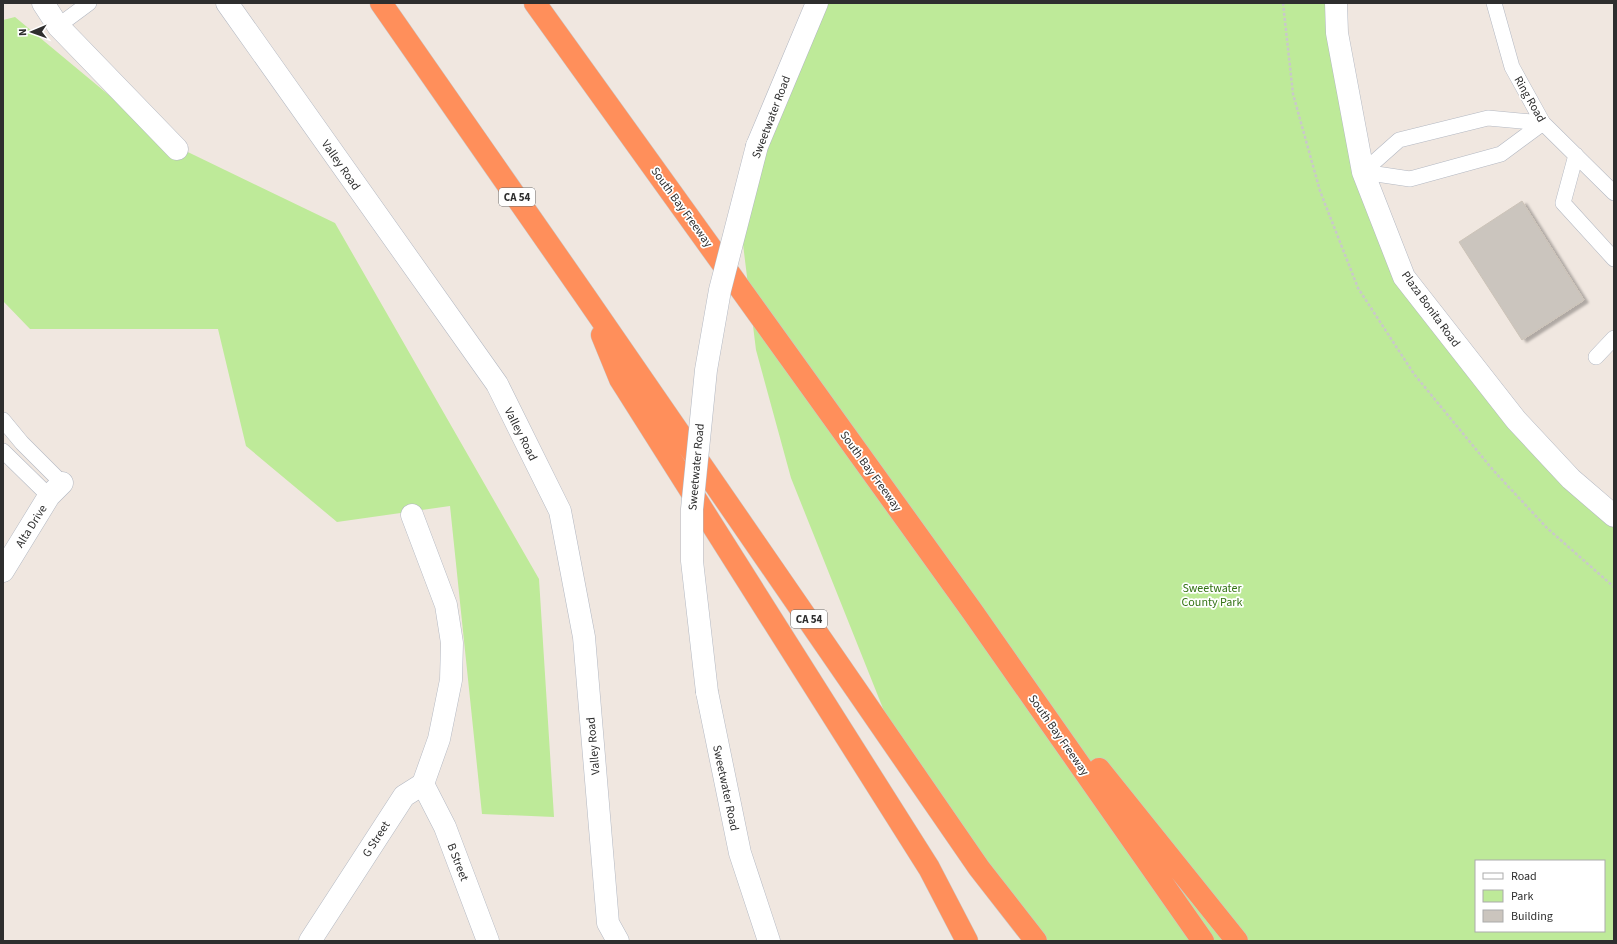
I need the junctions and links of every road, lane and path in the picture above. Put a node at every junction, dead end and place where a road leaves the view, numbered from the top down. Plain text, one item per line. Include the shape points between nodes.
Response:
1 (43, 3) edge
2 (89, 3) edge
3 (226, 3) edge
4 (381, 3) edge
5 (535, 3) edge
6 (818, 3) edge
7 (1336, 3) edge
8 (1494, 3) edge
9 (58, 26) junction
10 (1543, 123) junction
11 (177, 149) dead end
12 (1576, 156) junction
13 (1363, 172) junction
14 (1614, 193) edge
15 (1614, 259) edge
16 (586, 296) junction
17 (1614, 338) edge
18 (1596, 357) dead end
19 (3, 420) edge
20 (3, 451) edge
21 (55, 490) junction
22 (412, 515) dead end
23 (1614, 516) edge
24 (6, 561) edge
25 (972, 611) junction
26 (423, 784) junction
27 (313, 940) edge
28 (488, 941) edge
29 (618, 941) edge
30 (769, 941) edge
31 (967, 941) edge
32 (1036, 941) edge
33 (1203, 941) edge
34 (1238, 941) edge

1 - 9 main road
2 - 9 lane
3 - 29 main road, Valley Road via 496,384 560,511 584,637 608,923
4 - 16 highway, CA 54
5 - 25 highway, South Bay Freeway
6 - 30 main road, Sweetwater Road, bridge via 758,146 720,290 707,362 692,509 692,561 707,692 740,853
7 - 13 main road, Plaza Bonita Road via 1337,33
8 - 10 lane, Ring Road via 1512,67
9 - 11 main road
10 - 12 lane, Ring Road
10 - 13 lane via 1501,154 1410,179
10 - 13 lane via 1488,118 1399,140
12 - 14 lane, Ring Road
12 - 15 lane via 1563,203
13 - 23 main road, Plaza Bonita Road via 1404,277 1516,420 1571,479
16 - 31 highway via 620,379 929,868
16 - 32 highway, CA 54 via 979,868
17 - 18 lane
19 - 21 lane
20 - 21 lane
21 - 24 main road, Alta Drive
22 - 26 main road via 446,605 452,643 451,680 439,739
25 - 33 highway, South Bay Freeway
25 - 34 highway
26 - 27 main road, G Street via 404,796
26 - 28 main road, B Street via 445,827

